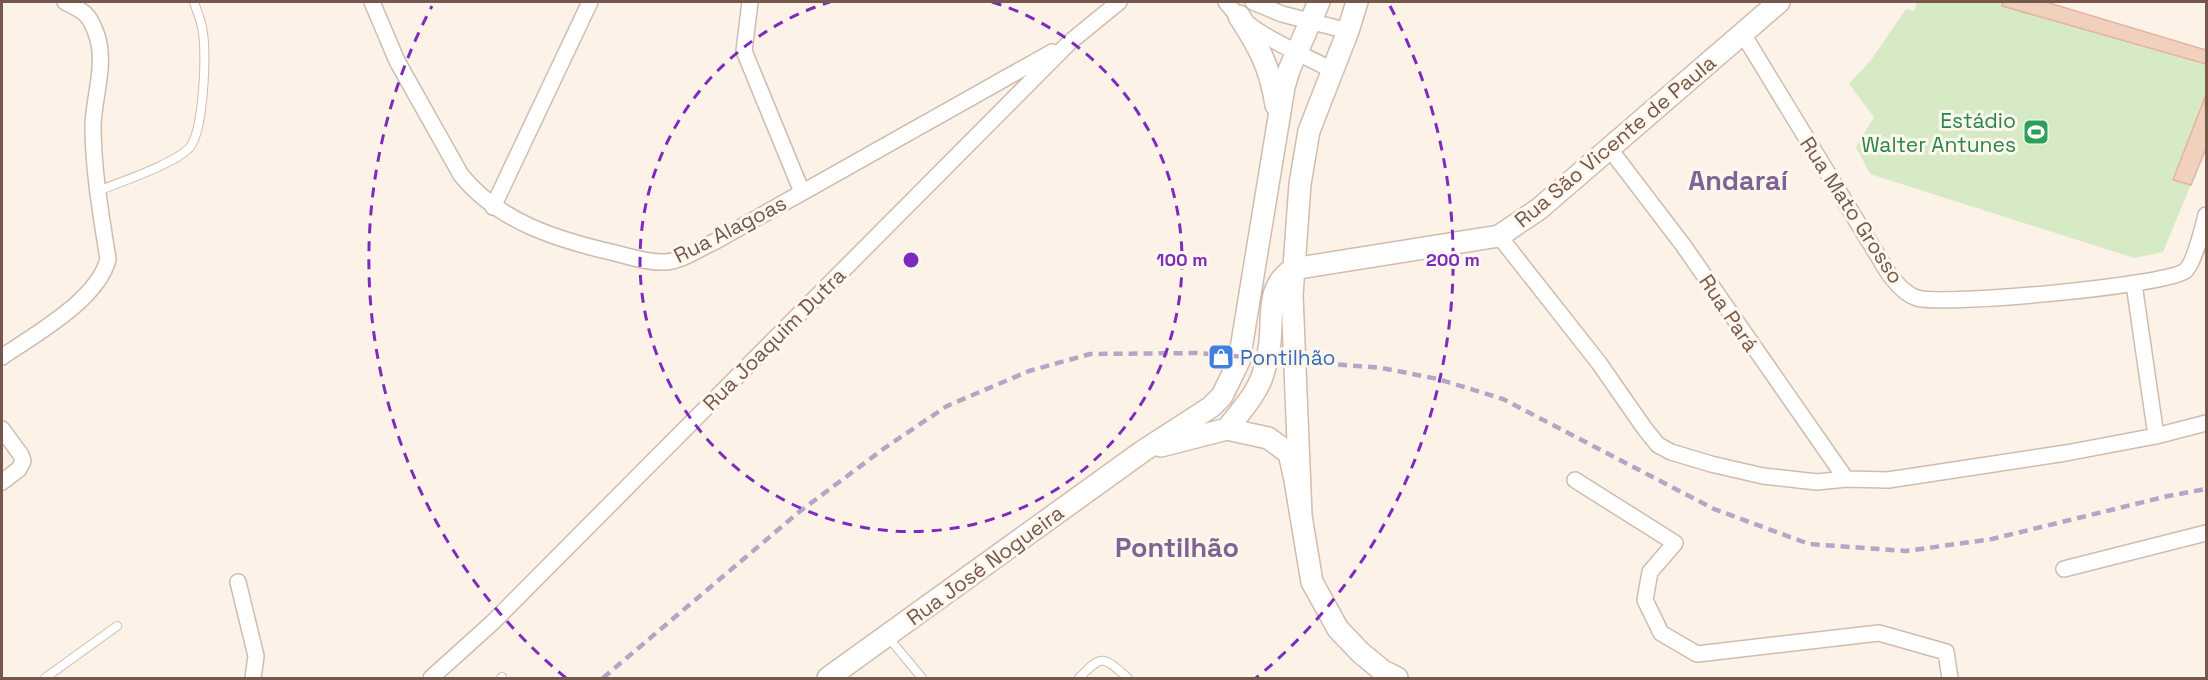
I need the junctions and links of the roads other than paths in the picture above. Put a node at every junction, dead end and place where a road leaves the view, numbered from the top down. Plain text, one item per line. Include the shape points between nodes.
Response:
1 (65, 2) edge
2 (194, 2) edge
3 (372, 2) edge
4 (590, 2) edge
5 (750, 2) edge
6 (1119, 2) edge
7 (1319, 2) edge
8 (1357, 2) edge
9 (1779, 2) edge
10 (1239, 6) edge
11 (1309, 21) junction
12 (1348, 31) junction
13 (1743, 34) junction
14 (1070, 42) junction
15 (1297, 51) junction
16 (1332, 70) junction
17 (1278, 117) junction
18 (1609, 148) junction
19 (98, 191) junction
20 (802, 192) junction
21 (493, 207) junction
22 (2206, 215) edge
23 (1499, 236) junction
24 (1293, 269) junction
25 (2134, 284) junction
26 (2, 357) edge
27 (2206, 423) edge
28 (2, 429) edge
29 (1227, 429) junction
30 (2156, 436) junction
31 (1143, 451) junction
32 (7, 478) edge
33 (1846, 479) junction
34 (1575, 480) dead end
35 (1301, 514) junction
36 (2206, 533) edge
37 (2064, 569) dead end
38 (238, 582) dead end
39 (117, 626) dead end
40 (887, 636) junction
41 (45, 678) edge
42 (253, 678) edge
43 (431, 678) edge
44 (828, 678) edge
45 (922, 678) edge
46 (1079, 678) edge
47 (1128, 678) edge
48 (1397, 678) edge
49 (1950, 678) edge

1 - 19 street via 86,13 99,45 93,124
2 - 19 lane via 204,49 198,133 190,146 172,160
3 - 21 street, Rua Alagoas via 397,61 461,175
4 - 21 street
5 - 20 street via 744,51
6 - 14 street, Rua Joaquim Dutra
7 - 11 main road, Rua José Nogueira
8 - 12 main road
9 - 13 main road, Rua São Vicente de Paula
10 - 11 street
10 - 15 street via 1259,31
10 - 17 main road via 1272,81
11 - 12 street
11 - 15 main road, Rua José Nogueira
12 - 16 main road
13 - 18 main road, Rua São Vicente de Paula
13 - 25 street, Rua Mato Grosso via 1889,274 1909,294 1935,300 2016,297
14 - 20 street, Rua Alagoas
14 - 43 street, Rua Joaquim Dutra via 492,623
15 - 16 street
15 - 17 main road, Rua José Nogueira
16 - 24 main road via 1310,131 1300,184
17 - 31 main road, Rua José Nogueira via 1239,361 1222,396 1211,408
18 - 23 main road, Rua São Vicente de Paula via 1539,209
18 - 33 street, Rua Pará via 1683,245
19 - 26 street via 108,259 105,270 79,301
20 - 21 street, Rua Alagoas via 716,241 663,262 570,243
22 - 25 street, Rua Mato Grosso via 2189,266 2178,274
23 - 24 main road, Rua São Vicente de Paula
23 - 33 street via 1658,445 1711,464 1763,476 1817,482
24 - 29 main road via 1282,276 1275,288 1263,377
24 - 35 main road
25 - 30 street
27 - 30 street
28 - 32 street via 23,461
29 - 31 main road
29 - 35 main road via 1268,438 1288,453
30 - 33 street via 1888,480
31 - 40 main road, Rua José Nogueira
34 - 49 street via 1675,543 1650,572 1645,600 1661,633 1697,654 1879,633 1946,652
35 - 48 main road via 1312,582 1324,608 1361,653
36 - 37 street
38 - 42 street via 255,656
39 - 41 lane
40 - 44 main road, Rua José Nogueira
40 - 45 lane
46 - 47 lane via 1095,661 1101,660

